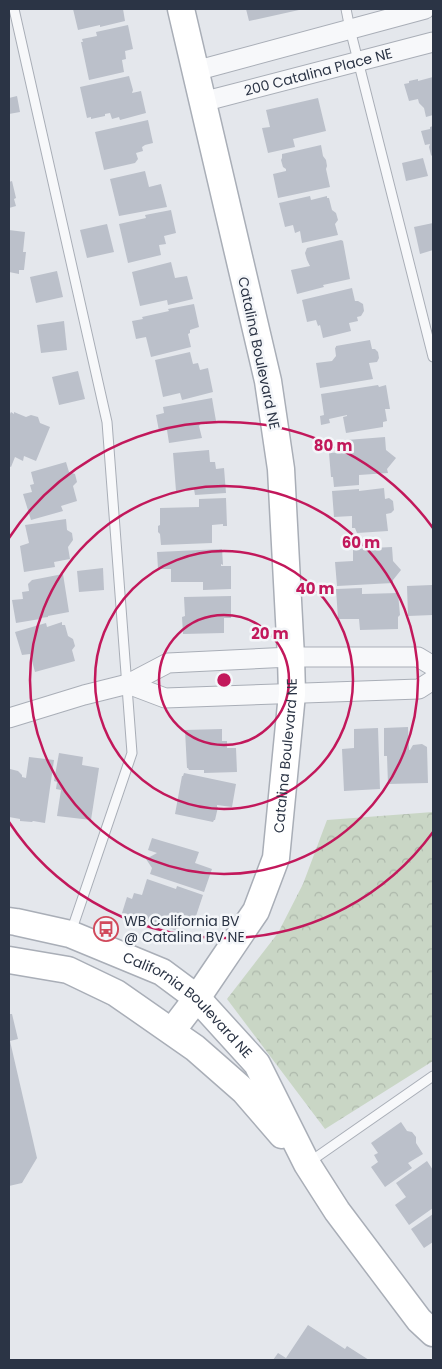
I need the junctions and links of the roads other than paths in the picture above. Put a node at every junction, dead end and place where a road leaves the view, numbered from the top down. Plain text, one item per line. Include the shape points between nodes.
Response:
1 (14, 9) edge
2 (181, 9) edge
3 (346, 9) edge
4 (425, 9) edge
5 (350, 29) junction
6 (433, 42) edge
7 (358, 61) junction
8 (195, 71) junction
9 (202, 102) junction
10 (433, 357) edge
11 (291, 657) junction
12 (433, 666) edge
13 (433, 680) edge
14 (128, 684) junction
15 (292, 694) junction
16 (9, 718) edge
17 (9, 921) edge
18 (70, 934) junction
19 (9, 960) edge
20 (197, 998) junction
21 (172, 1031) junction
22 (433, 1076) edge
23 (307, 1164) junction
24 (433, 1333) edge

1 - 14 lane via 107,422
2 - 8 street, Catalina Boulevard NE
3 - 5 lane
4 - 5 street
5 - 7 lane
5 - 8 street
6 - 7 street, 200 Catalina Place NE
7 - 9 street, 200 Catalina Place NE
7 - 10 lane
8 - 9 street, Catalina Boulevard NE
9 - 11 street, Catalina Boulevard NE via 268,381 281,469
11 - 12 street via 418,658
11 - 14 street via 168,663
11 - 15 street, Catalina Boulevard NE
13 - 15 street via 419,689
14 - 15 street via 165,698
14 - 16 street
14 - 18 lane via 132,753
15 - 20 street, Catalina Boulevard NE via 276,858 256,911
17 - 18 street, California Boulevard NE
18 - 20 street, California Boulevard NE via 162,972
19 - 21 street, California Boulevard NE via 68,970 116,993
20 - 21 street, Catalina Boulevard NE
20 - 23 street, California Boulevard NE via 257,1064
21 - 23 street, California Boulevard NE via 244,1091
22 - 23 lane
23 - 24 street, California Boulevard NE via 348,1226 419,1320

